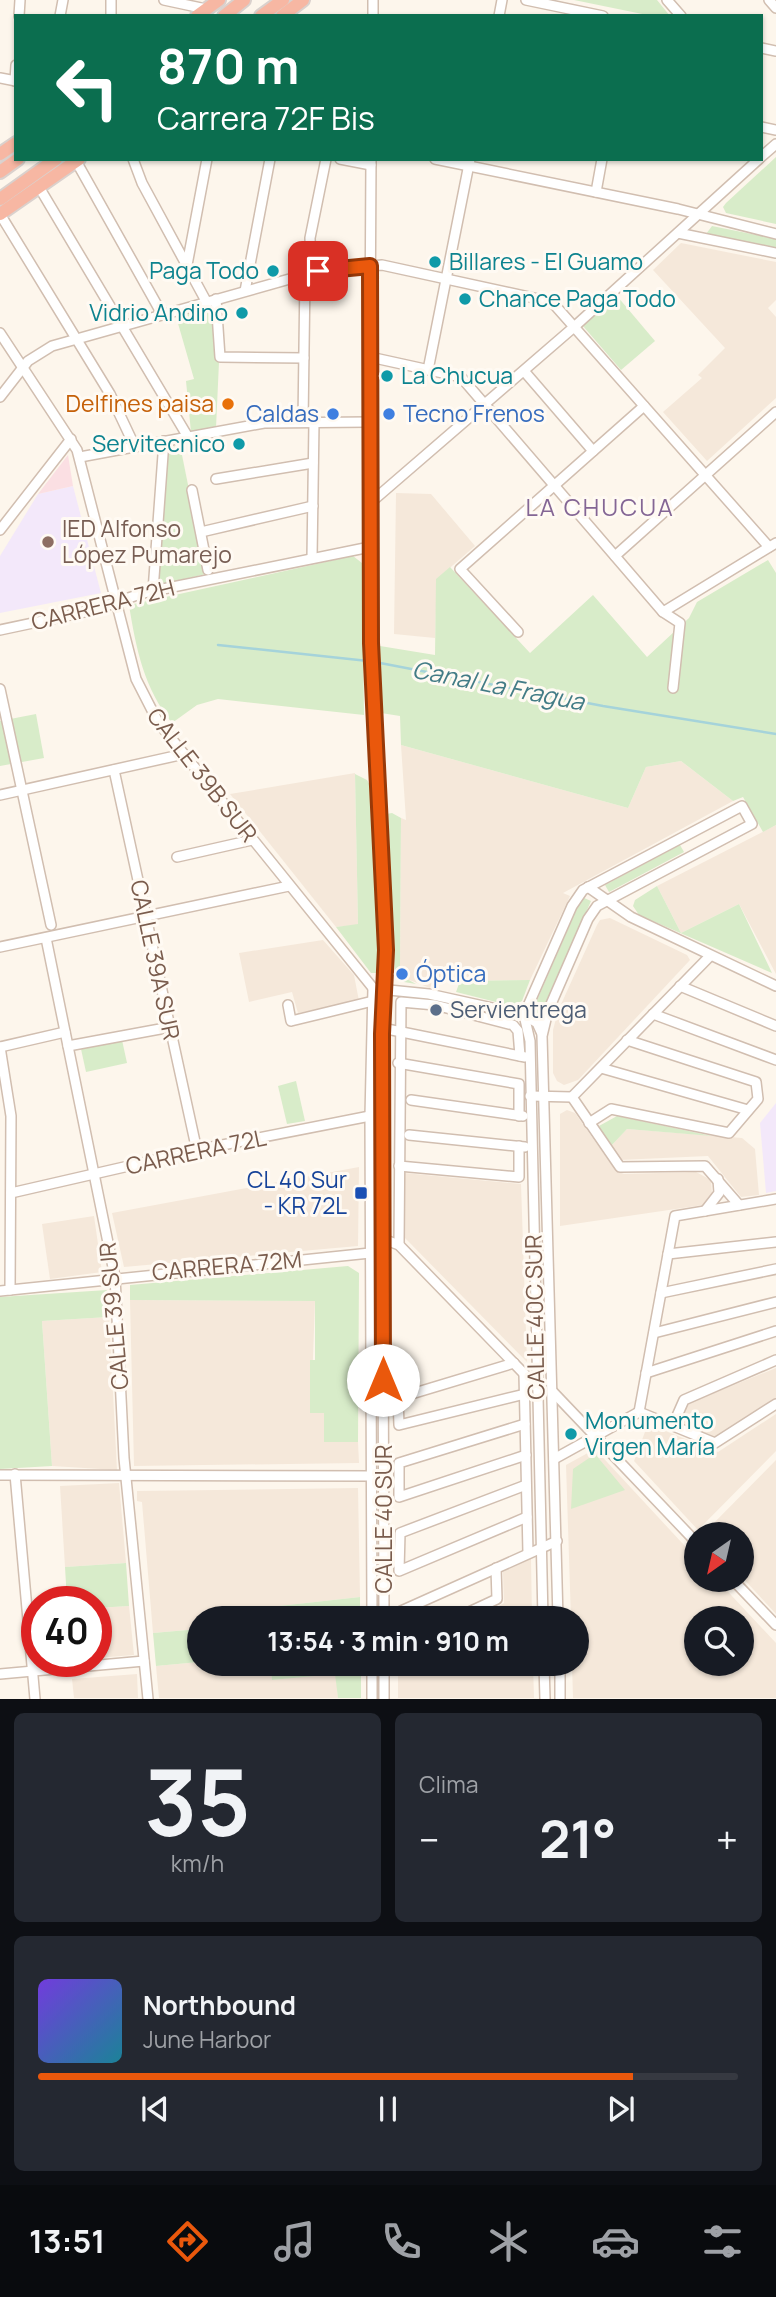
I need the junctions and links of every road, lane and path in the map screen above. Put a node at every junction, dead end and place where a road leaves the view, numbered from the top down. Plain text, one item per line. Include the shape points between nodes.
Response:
1 (164, 0) edge
2 (219, 0) edge
3 (244, 0) edge
4 (283, 0) edge
5 (303, 0) edge
6 (526, 0) edge
7 (667, 0) edge
8 (769, 0) edge
9 (776, 8) edge
10 (201, 13) edge
11 (226, 14) edge
12 (264, 14) edge
13 (285, 14) edge
14 (593, 14) edge
15 (679, 14) edge
16 (15, 161) edge
17 (53, 161) edge
18 (55, 161) edge
19 (76, 161) edge
20 (78, 161) edge
21 (134, 161) edge
22 (207, 161) edge
23 (270, 161) edge
24 (326, 161) edge
25 (602, 161) edge
26 (757, 161) edge
27 (371, 162) edge
28 (469, 163) edge
29 (0, 172) edge
30 (39, 187) junction
31 (596, 192) junction
32 (0, 199) edge
33 (0, 214) edge
34 (698, 215) junction
35 (678, 233) junction
36 (776, 234) edge
37 (776, 253) edge
38 (187, 265) junction
39 (370, 266) junction
40 (308, 274) junction
41 (446, 278) junction
42 (245, 291) junction
43 (211, 300) junction
44 (162, 314) junction
45 (121, 326) junction
46 (574, 327) junction
47 (0, 333) edge
48 (76, 337) junction
49 (370, 357) junction
50 (304, 358) junction
51 (23, 366) junction
52 (428, 370) junction
53 (524, 371) junction
54 (0, 397) edge
55 (485, 404) junction
56 (644, 406) junction
57 (776, 412) edge
58 (303, 422) junction
59 (314, 422) junction
60 (369, 422) junction
61 (188, 437) junction
62 (71, 439) junction
63 (164, 441) junction
64 (135, 447) junction
65 (593, 451) junction
66 (80, 457) junction
67 (313, 463) junction
68 (706, 476) junction
69 (216, 479) dead end
70 (555, 485) junction
71 (192, 490) dead end
72 (369, 504) junction
73 (313, 506) junction
74 (2, 523) edge
75 (201, 532) junction
76 (773, 545) edge
77 (370, 547) junction
78 (615, 556) junction
79 (312, 558) junction
80 (208, 570) dead end
81 (153, 591) junction
82 (117, 601) junction
83 (663, 612) junction
84 (0, 630) edge
85 (518, 632) dead end
86 (673, 688) dead end
87 (0, 689) edge
88 (184, 754) junction
89 (114, 770) junction
90 (22, 790) junction
91 (0, 795) edge
92 (687, 835) junction
93 (252, 840) junction
94 (696, 853) junction
95 (177, 857) dead end
96 (289, 886) junction
97 (587, 887) junction
98 (605, 900) junction
99 (145, 917) junction
100 (51, 925) dead end
101 (46, 938) junction
102 (0, 947) edge
103 (710, 956) junction
104 (680, 986) junction
105 (776, 986) edge
106 (373, 988) junction
107 (384, 989) junction
108 (373, 1001) junction
109 (288, 1004) dead end
110 (363, 1005) junction
111 (500, 1010) junction
112 (372, 1012) junction
113 (653, 1014) junction
114 (524, 1015) junction
115 (497, 1020) junction
116 (776, 1026) edge
117 (382, 1028) junction
118 (160, 1029) dead end
119 (398, 1031) junction
120 (65, 1032) junction
121 (542, 1036) junction
122 (627, 1040) junction
123 (68, 1046) junction
124 (0, 1047) edge
125 (525, 1057) junction
126 (776, 1060) edge
127 (398, 1063) junction
128 (601, 1068) junction
129 (530, 1096) junction
130 (544, 1096) junction
131 (572, 1097) junction
132 (411, 1100) dead end
133 (748, 1110) junction
134 (382, 1114) junction
135 (370, 1116) junction
136 (519, 1116) junction
137 (530, 1117) junction
138 (589, 1123) junction
139 (409, 1135) dead end
140 (519, 1146) junction
141 (530, 1147) junction
142 (197, 1151) junction
143 (399, 1166) junction
144 (94, 1174) junction
145 (718, 1177) junction
146 (11, 1193) junction
147 (776, 1199) edge
148 (739, 1205) junction
149 (705, 1211) junction
150 (383, 1239) junction
151 (776, 1242) edge
152 (399, 1245) junction
153 (370, 1253) junction
154 (668, 1254) junction
155 (776, 1269) edge
156 (115, 1278) junction
157 (10, 1290) junction
158 (0, 1291) edge
159 (661, 1293) junction
160 (776, 1302) edge
161 (535, 1325) junction
162 (551, 1325) junction
163 (776, 1331) edge
164 (654, 1333) junction
165 (776, 1360) edge
166 (514, 1363) junction
167 (646, 1373) junction
168 (524, 1374) junction
169 (537, 1387) junction
170 (553, 1392) junction
171 (525, 1394) junction
172 (776, 1404) edge
173 (639, 1412) junction
174 (526, 1423) junction
175 (673, 1426) junction
176 (595, 1436) junction
177 (526, 1455) junction
178 (554, 1459) junction
179 (384, 1468) junction
180 (15, 1474) junction
181 (0, 1475) edge
182 (371, 1476) junction
183 (126, 1477) junction
184 (383, 1480) junction
185 (526, 1485) junction
186 (527, 1517) junction
187 (684, 1529) edge
188 (556, 1541) junction
189 (540, 1548) junction
190 (528, 1553) junction
191 (496, 1568) junction
192 (25, 1586) edge
193 (744, 1592) edge
194 (372, 1606) edge
195 (384, 1606) edge
196 (419, 1606) edge
197 (482, 1606) edge
198 (542, 1606) edge
199 (558, 1606) edge
200 (776, 1625) edge
201 (144, 1661) junction
202 (112, 1664) edge
203 (21, 1672) edge
204 (0, 1674) edge
205 (372, 1676) edge
206 (384, 1676) edge
207 (544, 1676) edge
208 (559, 1676) edge
209 (33, 1677) edge
210 (35, 1699) edge
211 (148, 1699) edge
212 (372, 1699) edge
213 (384, 1699) edge
214 (545, 1699) edge
215 (560, 1699) edge

1 - 10 street
2 - 10 highway
3 - 11 highway
4 - 12 highway
5 - 13 highway
6 - 14 street
7 - 15 street
8 - 9 street
16 - 29 highway
17 - 32 highway
18 - 30 highway
19 - 30 highway
20 - 44 street
21 - 38 street
22 - 38 street
23 - 42 street
24 - 40 street via 310,238
25 - 31 street
26 - 34 street
27 - 39 street, CALLE 40 SUR
28 - 31 street
28 - 41 street
30 - 33 highway
30 - 45 street
31 - 34 street
33 - 48 street
34 - 35 street
34 - 36 street
35 - 37 street
35 - 46 street
38 - 43 street
39 - 40 street
39 - 41 street
39 - 49 street, CALLE 40 SUR
40 - 42 street
40 - 50 street
41 - 46 street via 552,302
41 - 52 street
42 - 43 street
43 - 44 street
43 - 50 street via 220,358
44 - 45 street
45 - 48 street
45 - 61 street
46 - 53 street
46 - 56 street
47 - 51 street, CALLE 39B SUR
48 - 51 street via 44,349
48 - 64 street
49 - 52 street
49 - 60 street, CALLE 40 SUR
50 - 58 street
51 - 54 street
51 - 62 street, CALLE 39B SUR
52 - 55 street via 461,377
53 - 55 street
53 - 65 street
55 - 70 street
55 - 72 street
56 - 65 street
56 - 68 street
57 - 68 street
58 - 59 street
58 - 61 street via 264,423
59 - 60 street
59 - 67 street
60 - 72 street, CALLE 40 SUR
61 - 63 street
62 - 66 street, CALLE 39B SUR
62 - 74 street
63 - 64 street
63 - 81 street
64 - 66 street
65 - 70 street
66 - 82 street, CALLE 39B SUR
67 - 69 street
67 - 73 street
68 - 76 street
68 - 78 street
70 - 78 street
70 - 85 street via 460,569
71 - 75 street
72 - 77 street, CALLE 40 SUR
73 - 75 street
73 - 79 street
75 - 80 street
76 - 83 street
77 - 79 street, CARRERA 72H
77 - 107 street, CALLE 40 SUR
78 - 83 street
79 - 81 street, CARRERA 72H
81 - 82 street, CARRERA 72H
82 - 84 street, CARRERA 72H
82 - 88 street, CALLE 39B SUR via 140,690
83 - 86 street via 680,624
87 - 90 street
88 - 89 street
88 - 93 street, CALLE 39B SUR
89 - 90 street
89 - 99 street, CALLE 39A SUR
90 - 91 street
90 - 100 street
92 - 94 street
92 - 94 street via 742,806 752,824
92 - 97 street
93 - 95 street
93 - 96 street, CALLE 39B SUR
94 - 98 street
96 - 99 street
96 - 106 street, CALLE 39B SUR
97 - 98 street
97 - 114 street via 572,906
98 - 103 street
98 - 121 street, CALLE 40C SUR via 588,919 548,1011
99 - 101 street
99 - 142 street, CALLE 39A SUR
101 - 102 street
101 - 120 street, CALLE 39 SUR
103 - 104 street
103 - 105 street
104 - 113 street
104 - 116 street
106 - 107 street
106 - 108 street, CALLE 40 SUR
107 - 111 street
107 - 117 street, CALLE 40 SUR
108 - 110 street
108 - 112 street, CALLE 40 SUR
109 - 110 street via 291,1021
110 - 112 street
111 - 114 street
111 - 115 street
112 - 135 street, CALLE 40 SUR
113 - 122 street
113 - 126 street
114 - 121 street via 537,1023
114 - 125 street, CALLE 40C SUR via 529,1034
115 - 119 street via 407,1000 399,1004
115 - 125 street via 517,1027
117 - 119 street
117 - 134 street, CALLE 40 SUR
118 - 123 street
119 - 125 street
119 - 127 street
120 - 123 street, CALLE 39 SUR
120 - 124 street
121 - 130 street, CALLE 40C SUR
122 - 128 street
122 - 133 street via 756,1082 758,1099
123 - 144 street, CALLE 39 SUR
124 - 146 street via 11,1116
125 - 129 street, CALLE 40C SUR
127 - 136 street via 519,1084
127 - 143 street
128 - 131 street
128 - 133 street
129 - 130 street
129 - 137 street, CALLE 40C SUR
130 - 131 street
130 - 162 street, CALLE 40C SUR
131 - 138 street
132 - 136 street
133 - 138 street via 731,1132 611,1109
134 - 135 street, CARRERA 72L
134 - 150 street, CALLE 40 SUR
135 - 142 street, CARRERA 72L
135 - 153 street, CALLE 40 SUR
136 - 137 street
137 - 141 street, CALLE 40C SUR
138 - 145 street via 616,1165 705,1166
139 - 140 street
140 - 141 street
140 - 143 street via 519,1177
141 - 161 street, CALLE 40C SUR
142 - 144 street, CARRERA 72L
143 - 152 street
144 - 146 street, CARRERA 72L
144 - 156 street, CALLE 39 SUR
145 - 148 street
145 - 149 street via 719,1193
146 - 157 street
147 - 148 street
148 - 149 street
149 - 154 street via 675,1216
150 - 152 street
150 - 179 street, CALLE 40 SUR
151 - 154 street
152 - 166 street
153 - 156 street, CARRERA 72M
153 - 182 street, CALLE 40 SUR
154 - 159 street
155 - 159 street
156 - 157 street, CARRERA 72M
156 - 183 street, CALLE 39 SUR
157 - 158 street, CARRERA 72M
159 - 164 street
160 - 164 street
161 - 162 street
161 - 169 street, CALLE 40C SUR
162 - 170 street, CALLE 40C SUR
163 - 167 street
164 - 167 street
165 - 175 street via 684,1401
166 - 168 street
166 - 171 street, CALLE 40 SUR via 398,1398 399,1425
167 - 173 street
168 - 169 street
168 - 171 street, CALLE 40C SUR
169 - 189 street, CALLE 40C SUR
170 - 176 street
170 - 178 street, CALLE 40C SUR
171 - 174 street, CALLE 40C SUR
172 - 175 street via 715,1443
173 - 175 street
173 - 176 street
174 - 177 street, CALLE 40C SUR
174 - 177 street, CALLE 40 SUR via 399,1463 399,1497
176 - 178 street
176 - 187 street
177 - 185 street, CALLE 40C SUR
178 - 188 street, CALLE 40C SUR
179 - 182 street
179 - 184 street, CALLE 40 SUR
180 - 181 street
180 - 183 street
180 - 192 street
182 - 183 street
182 - 184 street
182 - 194 street, CALLE 40 SUR
183 - 201 street, CALLE 39 SUR
184 - 195 street, CALLE 40 SUR
185 - 186 street, CALLE 40C SUR
185 - 186 street, CALLE 40 SUR via 400,1533 399,1571
186 - 190 street, CALLE 40C SUR
188 - 189 street
188 - 199 street, CALLE 40C SUR
189 - 190 street
189 - 198 street, CALLE 40C SUR
190 - 191 street
191 - 196 street
191 - 197 street via 497,1599
193 - 200 street
201 - 202 street
201 - 211 street, CALLE 39 SUR
203 - 204 street
205 - 212 street
206 - 213 street
207 - 214 street
208 - 215 street
209 - 210 street

